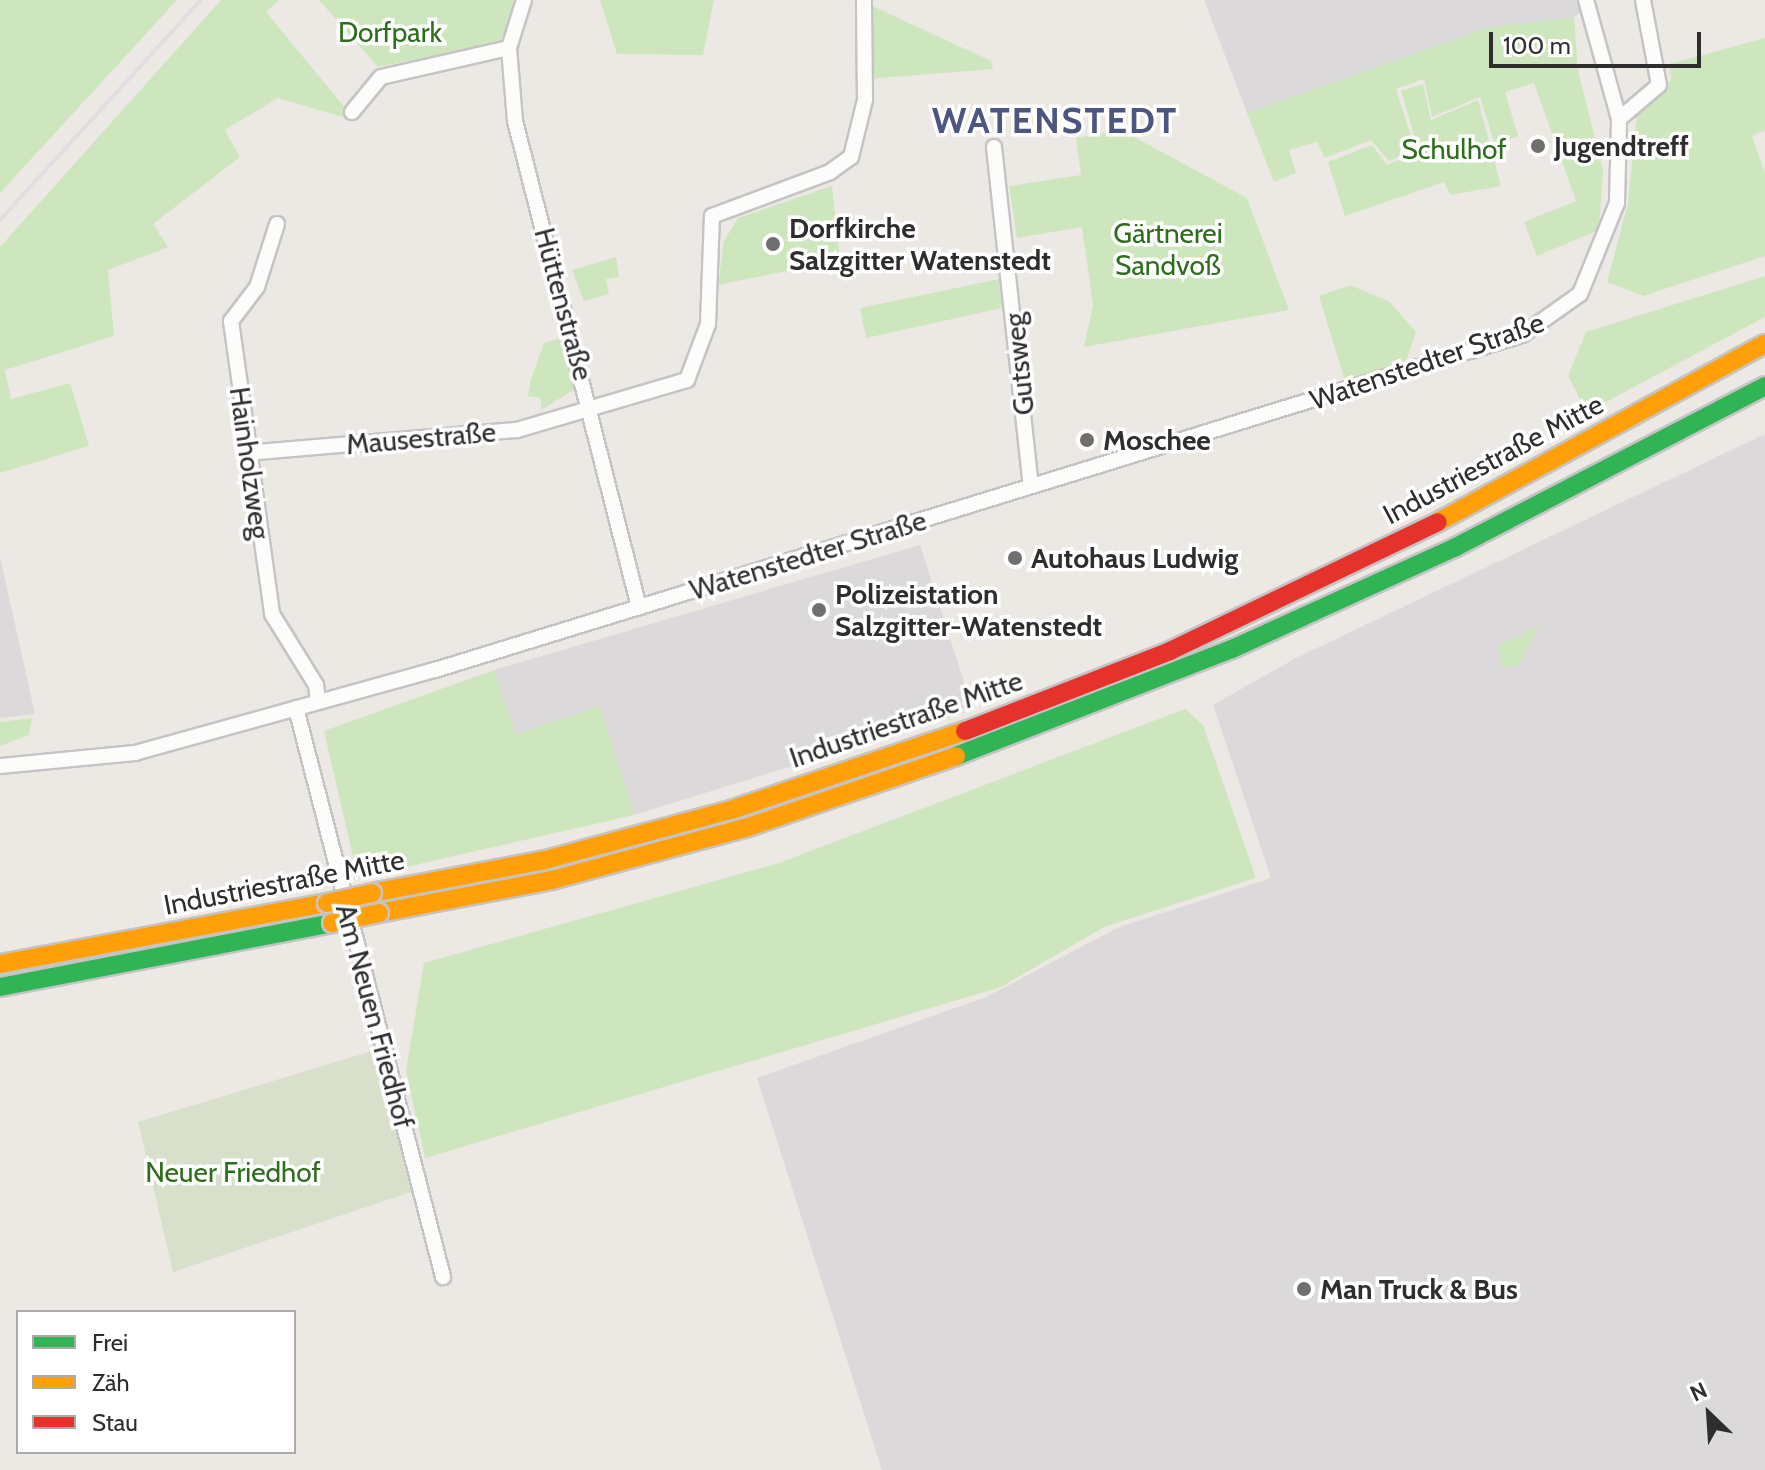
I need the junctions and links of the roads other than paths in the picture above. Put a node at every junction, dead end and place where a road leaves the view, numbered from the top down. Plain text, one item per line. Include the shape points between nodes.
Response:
1 (524, 0) edge
2 (864, 0) edge
3 (1586, 0) edge
4 (1643, 0) edge
5 (509, 48) junction
6 (352, 112) dead end
7 (1619, 119) junction
8 (994, 147) dead end
9 (277, 224) dead end
10 (1765, 344) edge
11 (1765, 386) edge
12 (591, 409) junction
13 (247, 453) junction
14 (1031, 485) junction
15 (639, 607) junction
16 (318, 701) junction
17 (296, 708) junction
18 (0, 766) edge
19 (0, 964) edge
20 (0, 987) edge
21 (443, 1277) dead end

1 - 5 street, Hüttenstraße
2 - 12 street, Mausestraße via 865,100 851,157 830,172 712,216 708,324 687,380
3 - 7 street
4 - 7 street via 1659,85
5 - 6 street via 381,77
5 - 12 street, Hüttenstraße via 515,121
7 - 14 street, Watenstedter Straße via 1617,203 1591,278 1556,317 1522,335
8 - 14 street, Gutsweg
9 - 13 street, Hainholzweg via 257,287 231,321
10 - 19 main road, Industriestraße Mitte, bridge via 1438,522 1170,651 976,727 734,809 545,860
11 - 20 main road, Industriestraße Mitte, bridge via 1454,548 1232,649 1002,740 745,828 552,880
12 - 13 street, Mausestraße via 517,430
12 - 15 street, Hüttenstraße
13 - 16 street, Hainholzweg via 272,614 316,685
14 - 15 street, Watenstedter Straße
15 - 16 street, Watenstedter Straße
16 - 17 street, Watenstedter Straße
17 - 18 street, Watenstedter Straße via 135,753
17 - 21 street, Am Neuen Friedhof

